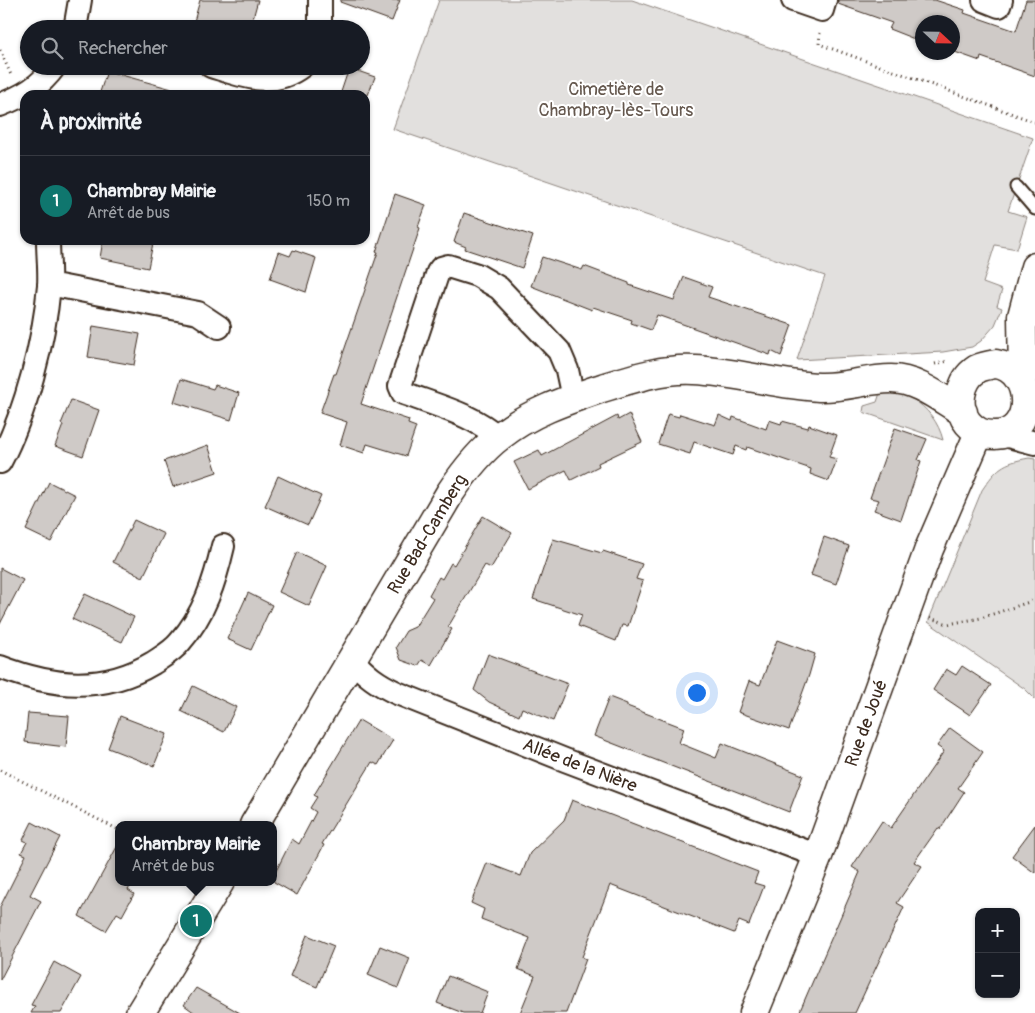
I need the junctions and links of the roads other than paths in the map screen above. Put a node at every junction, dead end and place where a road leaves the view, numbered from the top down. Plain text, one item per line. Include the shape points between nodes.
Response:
1 (80, 0) edge
2 (320, 0) edge
3 (793, 0) edge
4 (984, 0) edge
5 (1001, 0) edge
6 (824, 5) edge
7 (80, 20) edge
8 (320, 20) edge
9 (48, 75) edge
10 (239, 75) edge
11 (286, 75) edge
12 (31, 90) edge
13 (1016, 187) dead end
14 (1035, 209) edge
15 (48, 245) edge
16 (1035, 267) edge
17 (49, 284) junction
18 (1022, 316) junction
19 (219, 327) dead end
20 (985, 366) junction
21 (1030, 387) edge
22 (573, 398) junction
23 (963, 412) junction
24 (992, 434) junction
25 (498, 437) junction
26 (1035, 443) edge
27 (0, 462) edge
28 (223, 546) dead end
29 (352, 659) junction
30 (0, 667) edge
31 (256, 821) edge
32 (818, 856) junction
33 (218, 886) edge
34 (140, 1013) edge
35 (754, 1013) edge

1 - 7 street
2 - 8 street
3 - 6 street
4 - 5 street via 1000,6
9 - 12 street
10 - 11 street via 269,80
13 - 14 lane
15 - 17 street
16 - 18 street
17 - 19 street via 198,313
17 - 27 street via 43,331 24,406
18 - 20 street
18 - 21 street
20 - 21 street via 1006,365 1015,369
20 - 23 street via 966,380 961,396
21 - 24 street via 1032,401 1024,423 1015,430
22 - 23 street, Rue Bad-Camberg via 640,376 693,370 820,387 902,380
22 - 25 street, Rue Bad-Camberg via 525,419
22 - 25 street via 559,350 499,288 477,275 448,266 441,268 400,386 404,393 474,420
23 - 24 street via 968,423
24 - 26 street
24 - 32 street, Rue de Joué via 929,549
25 - 29 street, Rue Bad-Camberg via 468,467 450,493
28 - 30 street via 211,588 191,628 179,644 144,668 110,681 79,684 46,682
29 - 31 street, Rue Bad-Camberg
29 - 32 street, Allée de la Nière via 367,676 397,693
32 - 35 street, Rue de Joué
33 - 34 street

